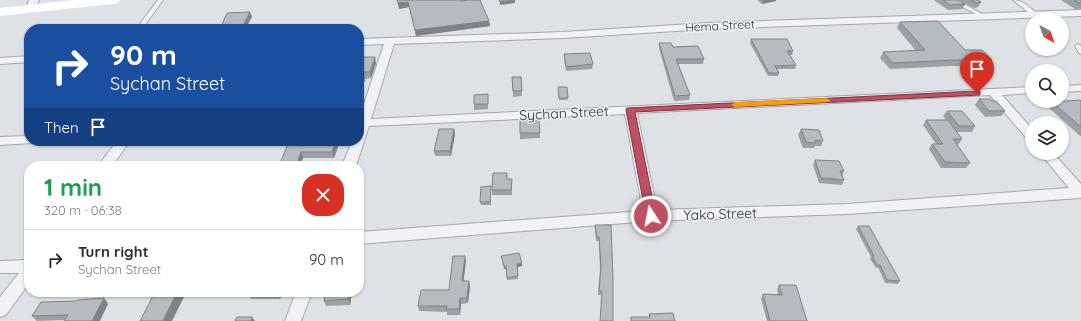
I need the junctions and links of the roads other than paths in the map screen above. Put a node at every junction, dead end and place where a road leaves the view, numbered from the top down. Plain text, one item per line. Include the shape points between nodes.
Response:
1 (113, 0) edge
2 (161, 0) edge
3 (952, 0) edge
4 (1015, 0) edge
5 (32, 4) edge
6 (0, 12) edge
7 (1032, 12) edge
8 (1081, 12) edge
9 (1069, 13) edge
10 (1025, 14) edge
11 (982, 16) junction
12 (143, 24) edge
13 (390, 41) junction
14 (364, 42) edge
15 (1078, 46) dead end
16 (1081, 52) edge
17 (24, 59) edge
18 (0, 61) edge
19 (1081, 88) edge
20 (1069, 89) edge
21 (1025, 90) edge
22 (993, 92) junction
23 (630, 110) junction
24 (364, 117) edge
25 (364, 123) edge
26 (1025, 129) edge
27 (24, 140) edge
28 (0, 141) edge
29 (120, 146) edge
30 (356, 146) edge
31 (1052, 160) edge
32 (109, 161) edge
33 (351, 161) edge
34 (1081, 192) edge
35 (651, 216) junction
36 (364, 238) edge
37 (24, 266) edge
38 (0, 267) edge
39 (24, 278) edge
40 (302, 297) edge
41 (0, 310) edge
42 (293, 321) edge

1 - 5 street
2 - 12 lane
3 - 11 lane
4 - 7 lane
5 - 6 street
8 - 9 street, Hema Street
10 - 11 street, Hema Street
11 - 13 street, Hema Street
13 - 14 street, Hema Street
13 - 24 street
15 - 16 lane
17 - 18 street
19 - 20 street
21 - 22 street, Sychan Street
22 - 23 street, Sychan Street
22 - 26 street
23 - 25 street, Sychan Street
23 - 35 street
27 - 28 street
29 - 32 street
30 - 33 street
31 - 34 street
34 - 35 street, Yako Street via 847,209
35 - 36 street, Yako Street
37 - 38 street
39 - 41 street
40 - 42 street

